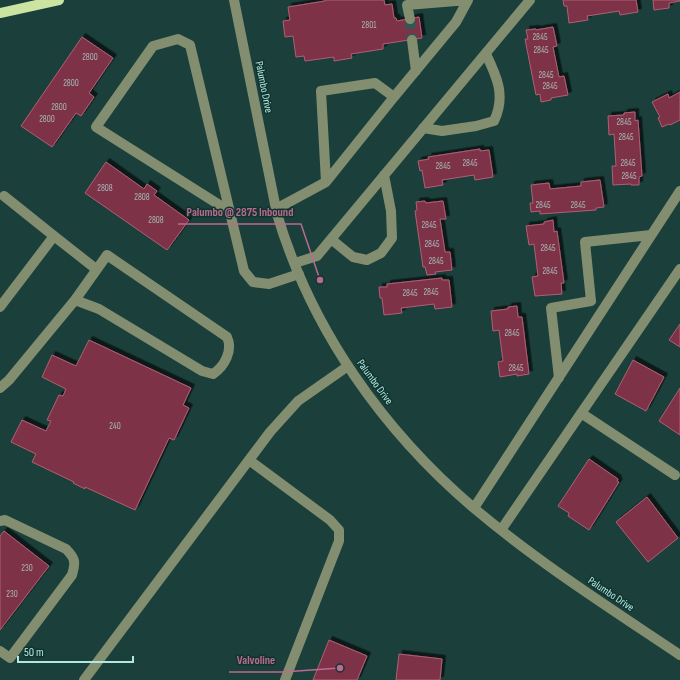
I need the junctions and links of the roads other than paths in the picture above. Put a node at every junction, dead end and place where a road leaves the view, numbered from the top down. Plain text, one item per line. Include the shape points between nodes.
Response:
1 (59, 0) edge
2 (234, 0) edge
3 (530, 0) edge
4 (0, 13) edge
5 (410, 19) tunnel mouth
6 (412, 40) tunnel mouth
7 (486, 54) junction
8 (416, 70) junction
9 (394, 97) junction
10 (423, 128) junction
11 (384, 175) junction
12 (326, 182) junction
13 (680, 191) edge
14 (4, 196) dead end
15 (276, 209) junction
16 (230, 211) junction
17 (651, 235) junction
18 (54, 236) junction
19 (331, 240) junction
20 (294, 263) junction
21 (96, 269) junction
22 (680, 269) edge
23 (299, 274) junction
24 (75, 300) junction
25 (590, 301) junction
26 (0, 307) edge
27 (602, 310) junction
28 (348, 366) junction
29 (559, 378) junction
30 (0, 388) edge
31 (582, 413) junction
32 (249, 460) junction
33 (675, 475) dead end
34 (474, 508) junction
35 (0, 520) edge
36 (502, 530) junction
37 (0, 650) edge
38 (680, 655) edge
39 (84, 680) edge
40 (285, 680) edge

1 - 4 main road
2 - 15 street, Palumbo Drive
3 - 7 street
5 - 8 street via 407,5 468,0 456,22
6 - 8 street
7 - 10 street
7 - 10 street via 496,73 500,92 499,111 494,121 442,131
8 - 9 street
9 - 12 street
9 - 12 street via 375,83 321,91
10 - 11 street
11 - 19 street
11 - 19 street via 391,211 392,238 381,253 367,260 353,257
12 - 15 street
13 - 17 street
14 - 18 street
15 - 20 street, Palumbo Drive
16 - 16 street via 190,45 178,39 153,46 96,127
16 - 23 street via 244,271 253,282 270,284
17 - 25 street via 585,242
17 - 27 street
18 - 21 street
18 - 26 street
19 - 20 street via 316,256
20 - 23 street, Palumbo Drive
21 - 24 street
21 - 24 street via 107,254 227,337 230,344 229,352 219,370 213,374 202,371 99,309
22 - 31 street
23 - 28 street, Palumbo Drive via 329,335
24 - 30 street
25 - 27 street
25 - 29 street via 551,308
27 - 29 street
28 - 32 street via 298,401
28 - 34 street, Palumbo Drive via 392,426 439,476
29 - 34 street
31 - 33 street
31 - 36 street
32 - 39 street
32 - 40 street via 330,520 339,530 339,541
34 - 36 street, Palumbo Drive
35 - 37 street via 5,520 66,549 72,555 75,565 72,575 10,658
36 - 38 street, Palumbo Drive via 549,566

